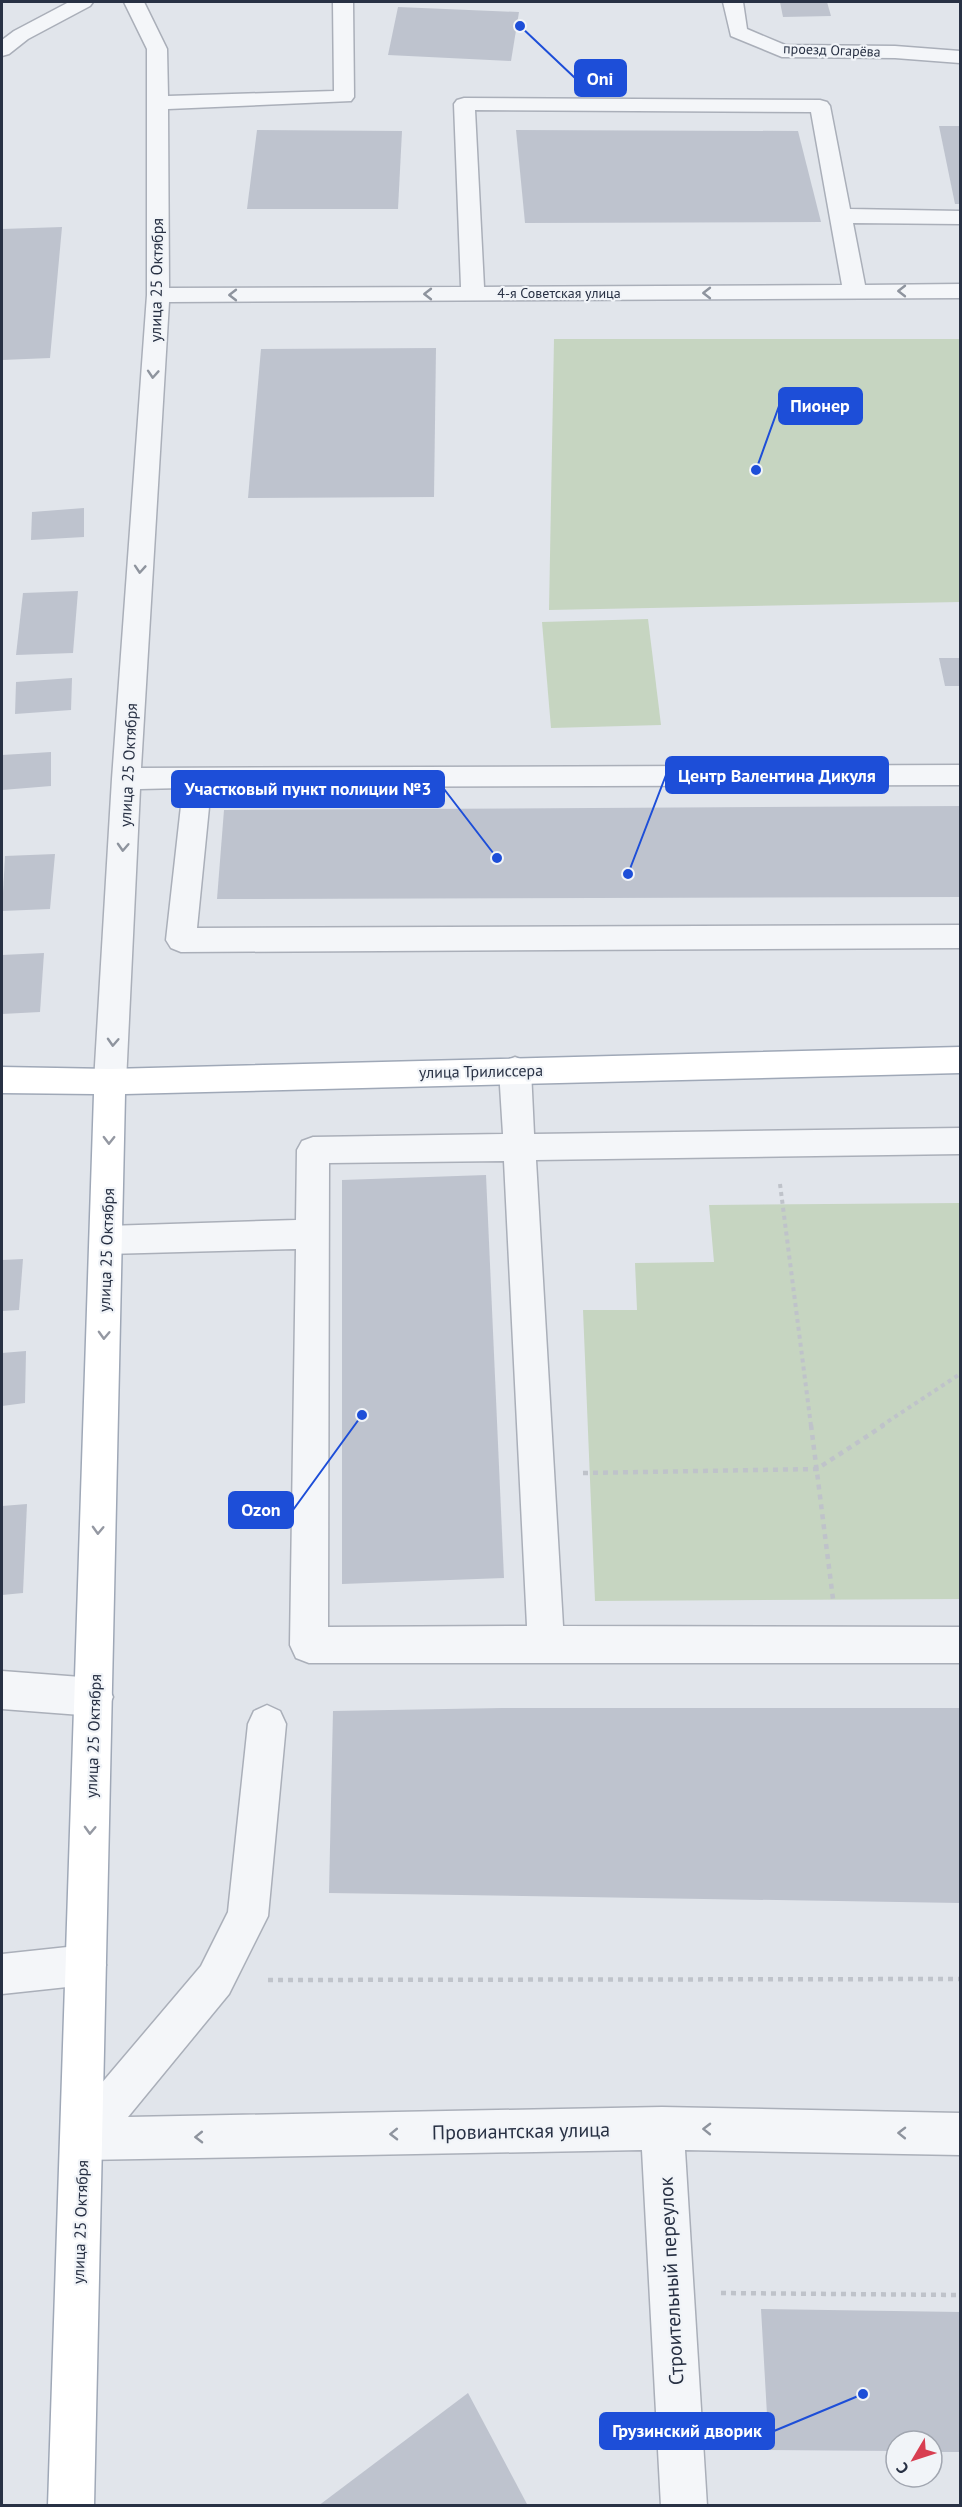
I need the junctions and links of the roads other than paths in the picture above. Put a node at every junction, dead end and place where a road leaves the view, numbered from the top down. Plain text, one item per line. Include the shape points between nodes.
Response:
1 (83, 2) edge
2 (134, 2) edge
3 (343, 2) edge
4 (733, 2) edge
5 (2, 50) edge
6 (960, 57) edge
7 (158, 103) junction
8 (840, 216) junction
9 (960, 217) edge
10 (960, 291) edge
11 (855, 292) junction
12 (473, 294) junction
13 (158, 295) junction
14 (960, 775) edge
15 (198, 777) junction
16 (126, 779) junction
17 (960, 937) edge
18 (960, 1060) edge
19 (515, 1070) junction
20 (2, 1080) edge
21 (111, 1082) junction
22 (960, 1141) edge
23 (518, 1148) junction
24 (313, 1234) junction
25 (107, 1240) junction
26 (546, 1644) junction
27 (960, 1645) edge
28 (2, 1690) edge
29 (94, 1697) junction
30 (267, 1724) dead end
31 (86, 1965) junction
32 (2, 1974) edge
33 (662, 2128) junction
34 (960, 2134) edge
35 (82, 2139) junction
36 (71, 2505) edge
37 (684, 2505) edge

1 - 5 street via 21,35
2 - 7 street, улица 25 Октября via 158,48
3 - 7 street via 344,97
4 - 6 street, проезд Огарёва via 738,32 782,51
7 - 13 street, улица 25 Октября
8 - 9 street
8 - 11 street
8 - 12 street via 820,106 464,104
10 -> 11 street, 4-я Советская улица
11 -> 12 street, 4-я Советская улица
12 -> 13 street, 4-я Советская улица
13 -> 16 street, улица 25 Октября
14 - 15 street
15 - 16 street
15 - 17 street via 182,940
16 -> 21 street, улица 25 Октября
18 - 19 main road, улица Трилиссера
19 - 21 main road, улица Трилиссера
19 - 23 street
20 - 21 main road, улица Трилиссера
21 -> 25 main road, улица 25 Октября
22 - 23 street
23 - 24 street via 313,1150
23 - 26 street
24 - 25 street
24 - 26 street via 309,1646
25 -> 29 main road, улица 25 Октября
26 - 27 street
28 - 29 street
29 -> 31 main road, улица 25 Октября
30 - 35 street via 248,1916 215,1980
31 - 32 street
31 - 35 main road, улица 25 Октября
34 -> 33 street, Провиантская улица
33 -> 35 street, Провиантская улица
33 - 37 street, Строительный переулок
35 - 36 main road, улица 25 Октября

